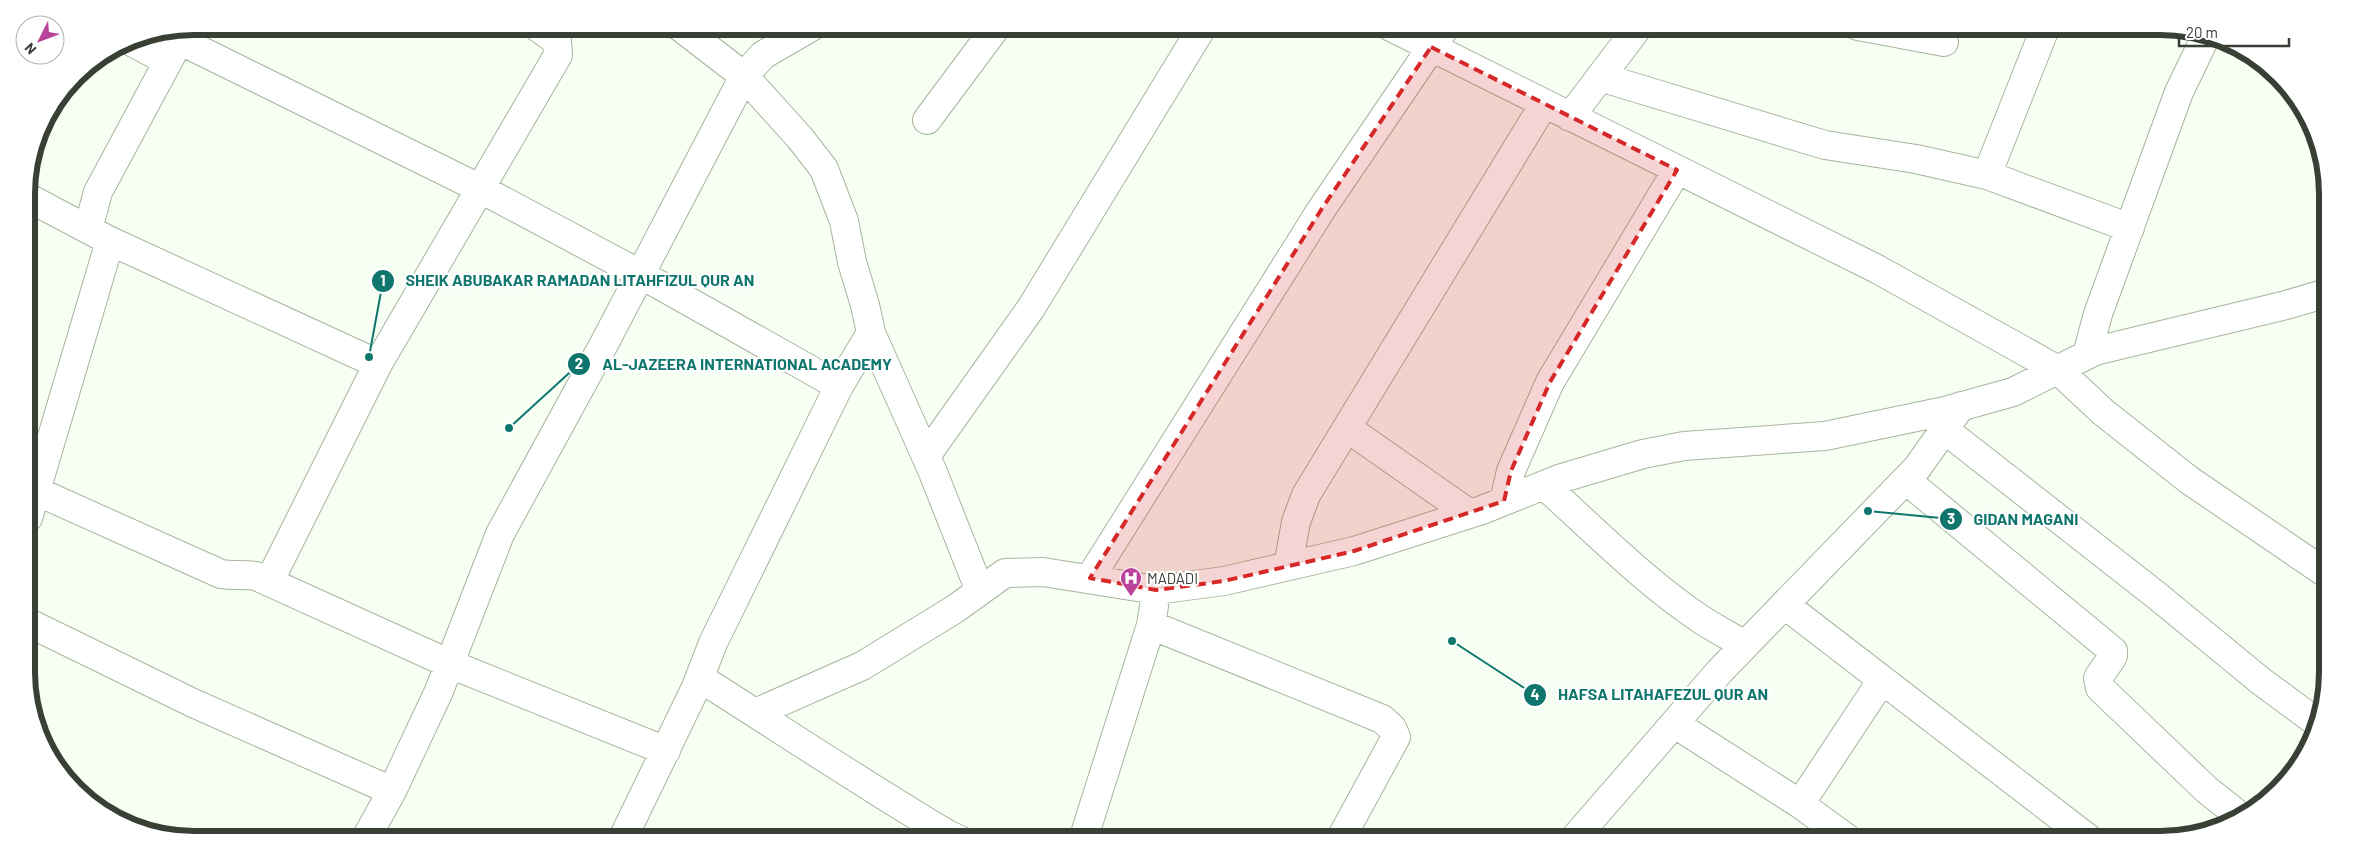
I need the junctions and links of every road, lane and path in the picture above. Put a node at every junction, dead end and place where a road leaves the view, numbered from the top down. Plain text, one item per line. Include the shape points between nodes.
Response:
1 (549, 35) edge
2 (691, 35) edge
3 (796, 35) edge
4 (990, 35) edge
5 (1198, 35) edge
6 (1632, 35) edge
7 (1906, 35) edge
8 (2042, 35) edge
9 (1439, 37) edge
10 (149, 41) edge
11 (2204, 41) edge
12 (1944, 42) dead end
13 (177, 43) edge
14 (744, 76) junction
15 (1600, 77) junction
16 (1544, 104) junction
17 (1570, 117) junction
18 (927, 120) dead end
19 (1677, 170) junction
20 (1987, 175) junction
21 (479, 188) junction
22 (35, 201) edge
23 (2130, 228) junction
24 (99, 235) junction
25 (640, 274) junction
26 (2319, 295) edge
27 (871, 332) junction
28 (2087, 355) junction
29 (378, 364) junction
30 (2058, 370) junction
31 (839, 386) junction
32 (1961, 406) junction
33 (1347, 428) junction
34 (1945, 430) junction
35 (926, 456) junction
36 (1906, 480) junction
37 (1544, 485) junction
38 (36, 491) junction
39 (35, 494) edge
40 (1504, 502) junction
41 (1470, 514) junction
42 (1288, 566) junction
43 (2319, 568) edge
44 (1090, 578) junction
45 (268, 582) junction
46 (1156, 590) junction
47 (980, 591) junction
48 (1785, 605) junction
49 (1151, 625) junction
50 (35, 626) edge
51 (1745, 645) junction
52 (450, 664) junction
53 (700, 678) junction
54 (1882, 680) junction
55 (755, 713) junction
56 (2312, 719) edge
57 (1675, 724) junction
58 (666, 751) junction
59 (392, 791) junction
60 (1800, 804) junction
61 (2235, 812) edge
62 (371, 831) edge
63 (626, 831) edge
64 (942, 831) edge
65 (1086, 831) edge
66 (1345, 831) edge
67 (1581, 831) edge
68 (1836, 831) edge
69 (2079, 831) edge

1 - 21 street via 557,41 558,55
2 - 14 street
3 - 14 street via 763,54
4 - 18 street
5 - 35 street via 1031,308
6 - 15 street
7 - 12 street
8 - 20 street
9 - 16 street
9 - 44 street via 1316,218
10 - 13 street
11 - 23 street via 2179,92
13 - 21 street
13 - 24 street via 98,192
14 - 25 street
14 - 27 street via 824,169 844,220
15 - 17 street
15 - 20 street via 1825,145 1916,159
16 - 17 street
16 - 33 street
17 - 19 street
19 - 30 street via 1877,269
19 - 40 street via 1550,382 1511,471
20 - 23 street
21 - 25 street
21 - 29 street
22 - 24 street
23 - 28 street via 2098,314
24 - 29 street
24 - 38 street
25 - 31 street
25 - 52 street via 500,534
26 - 28 street
27 - 31 street
27 - 35 street
28 - 30 street
29 - 45 street
30 - 32 street via 2013,392
30 - 43 street via 2103,412 2189,480
31 - 53 street via 713,643
32 - 34 street
32 - 37 street via 1825,436 1684,446 1643,454
33 - 41 street
33 - 42 street via 1306,495 1296,522
34 - 36 street
34 - 56 street
35 - 47 street
36 - 48 street
36 - 61 street via 2113,651 2098,678 2100,688 2207,790
37 - 40 street
37 - 51 street via 1670,596 1702,620
38 - 39 street
38 - 45 street via 221,574 241,573
40 - 41 street
41 - 42 street via 1354,551
42 - 46 street via 1224,581
44 - 46 street
44 - 47 street via 1044,572 1005,573
45 - 52 street
46 - 49 street
47 - 55 street via 862,666
48 - 51 street
48 - 54 street
49 - 65 street
49 - 66 street via 1382,719 1392,728 1396,737
50 - 59 street via 193,702
51 - 57 street
52 - 58 street
52 - 59 street
53 - 55 street
53 - 58 street
54 - 60 street
54 - 69 street
55 - 64 street via 853,778
57 - 60 street
57 - 67 street
58 - 63 street
59 - 62 street
60 - 68 street

